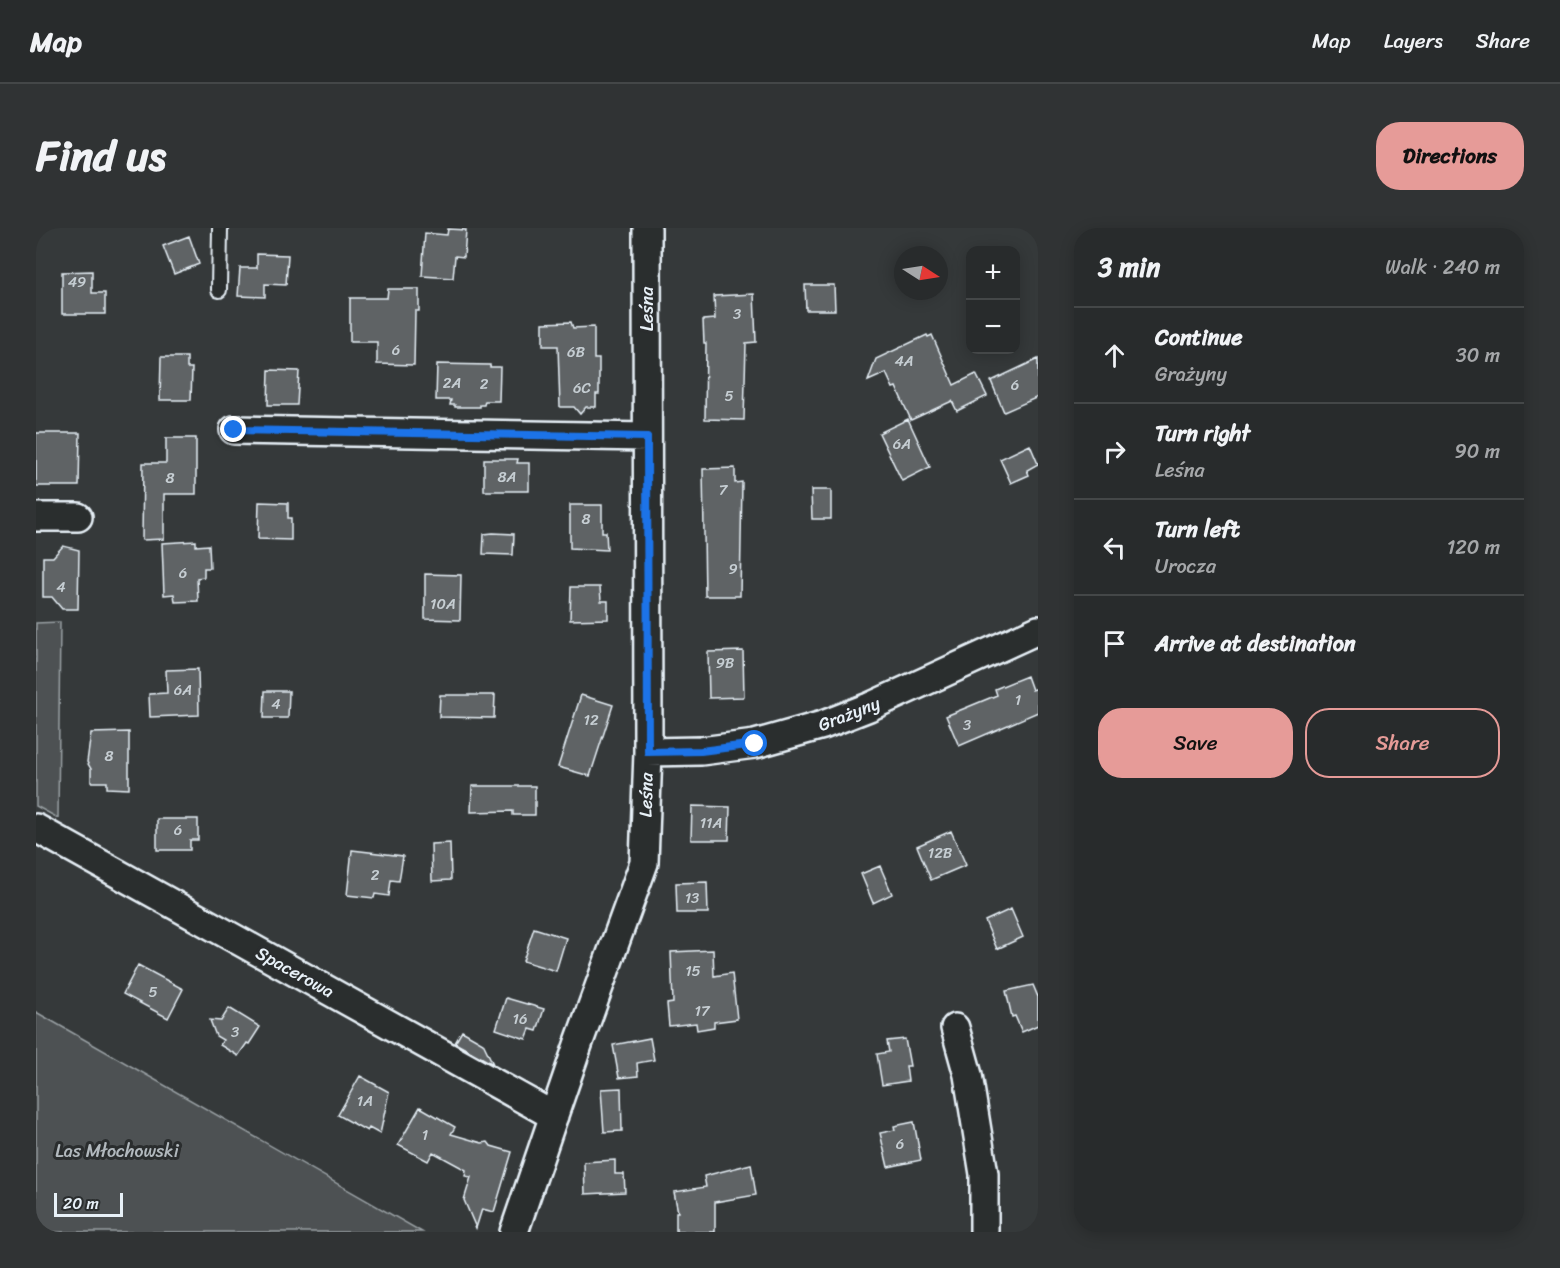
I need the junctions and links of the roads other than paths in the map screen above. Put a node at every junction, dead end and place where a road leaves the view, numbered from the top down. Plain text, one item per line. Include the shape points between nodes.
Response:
1 (220, 228) edge
2 (647, 228) edge
3 (219, 290) dead end
4 (234, 430) dead end
5 (647, 437) junction
6 (36, 517) edge
7 (78, 517) dead end
8 (1038, 630) edge
9 (648, 752) junction
10 (36, 828) edge
11 (955, 1028) dead end
12 (554, 1116) junction
13 (514, 1232) edge
14 (984, 1232) edge

1 - 3 lane
2 - 5 street, Leśna
4 - 5 street
5 - 9 street, Leśna
6 - 7 street
8 - 9 street, Grażyny via 823,725 755,744
9 - 12 street, Leśna via 642,872
10 - 12 street, Spacerowa
11 - 14 street via 968,1075 983,1163
12 - 13 street, Leśna

